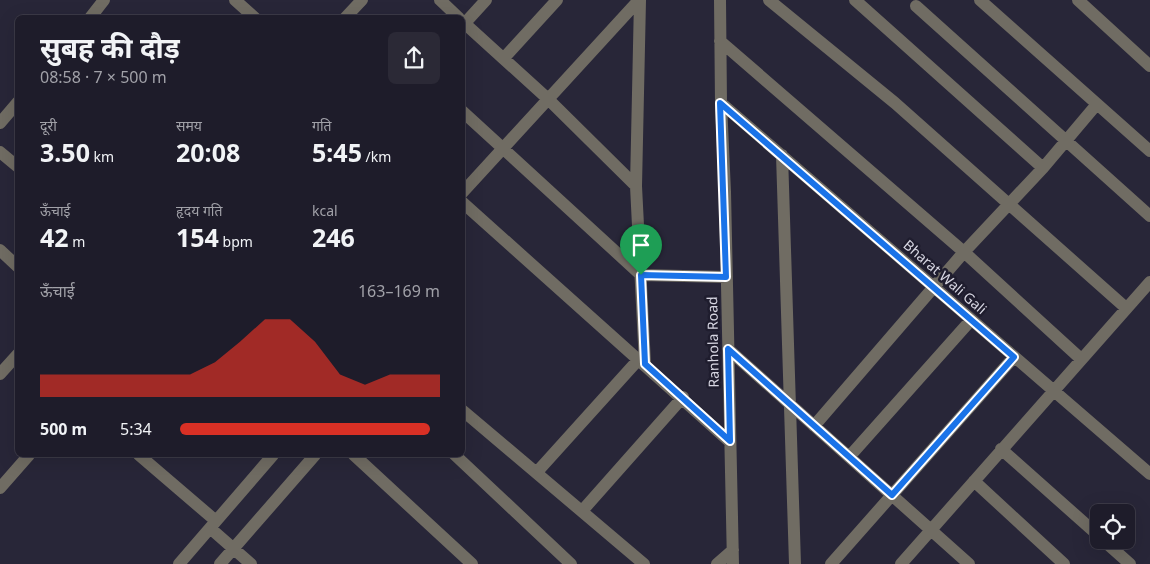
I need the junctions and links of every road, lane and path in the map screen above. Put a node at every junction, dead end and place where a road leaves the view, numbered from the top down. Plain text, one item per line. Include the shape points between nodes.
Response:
1 (104, 0) edge
2 (235, 0) edge
3 (440, 0) edge
4 (486, 0) edge
5 (557, 0) edge
6 (639, 0) edge
7 (720, 0) edge
8 (769, 0) edge
9 (855, 0) edge
10 (980, 0) edge
11 (1078, 0) edge
12 (916, 6) dead end
13 (93, 15) edge
14 (251, 15) edge
15 (456, 15) edge
16 (465, 18) edge
17 (465, 24) edge
18 (720, 41) junction
19 (504, 58) junction
20 (1150, 66) edge
21 (548, 99) junction
22 (720, 103) junction
23 (1097, 104) junction
24 (15, 106) edge
25 (465, 114) edge
26 (0, 123) edge
27 (1066, 141) junction
28 (503, 149) junction
29 (1150, 151) edge
30 (0, 152) edge
31 (782, 155) junction
32 (15, 164) edge
33 (1043, 168) junction
34 (636, 186) junction
35 (465, 190) edge
36 (1009, 203) junction
37 (465, 205) edge
38 (1150, 216) edge
39 (0, 250) edge
40 (964, 252) junction
41 (15, 264) edge
42 (641, 275) junction
43 (726, 277) junction
44 (1150, 282) edge
45 (934, 287) junction
46 (1126, 308) junction
47 (971, 320) junction
48 (728, 349) junction
49 (15, 357) edge
50 (1014, 357) junction
51 (1081, 359) junction
52 (642, 362) junction
53 (0, 374) edge
54 (1053, 391) junction
55 (683, 398) junction
56 (790, 404) junction
57 (465, 412) edge
58 (814, 426) junction
59 (730, 441) junction
60 (1001, 449) junction
61 (1150, 456) edge
62 (27, 457) edge
63 (142, 457) edge
64 (271, 457) edge
65 (312, 457) edge
66 (356, 457) edge
67 (457, 457) edge
68 (849, 457) junction
69 (1146, 470) edge
70 (537, 472) junction
71 (974, 481) junction
72 (0, 488) edge
73 (892, 495) junction
74 (582, 511) junction
75 (213, 525) junction
76 (1090, 528) edge
77 (931, 530) junction
78 (234, 548) junction
79 (1113, 549) edge
80 (733, 550) junction
81 (179, 564) edge
82 (220, 564) edge
83 (251, 564) edge
84 (472, 564) edge
85 (571, 564) edge
86 (644, 564) edge
87 (717, 564) edge
88 (733, 564) edge
89 (794, 564) edge
90 (831, 564) edge
91 (901, 564) edge
92 (969, 564) edge
93 (1064, 564) edge
94 (1130, 564) edge

1 - 13 street
2 - 14 street
3 - 15 street
4 - 16 street
5 - 19 street
6 - 21 street
6 - 34 street
7 - 18 street, Ranhola Road
8 - 36 street via 895,103
9 - 33 street
10 - 23 street
11 - 20 street
12 - 27 street
17 - 19 street
18 - 22 street, Ranhola Road
18 - 40 street
19 - 21 street
21 - 28 street
21 - 34 street
22 - 31 street, Bharat Wali Gali
22 - 43 street, Ranhola Road
23 - 27 street
23 - 29 street
24 - 26 street
25 - 28 street
27 - 33 street
27 - 38 street
28 - 35 street
28 - 42 street
30 - 32 street
31 - 45 street, Bharat Wali Gali
31 - 56 street
33 - 36 street
34 - 42 street
36 - 40 street
36 - 46 street
37 - 52 street
39 - 41 street
40 - 45 street
40 - 51 street
42 - 43 street
42 - 52 street
43 - 48 street, Ranhola Road
44 - 46 street
45 - 47 street, Bharat Wali Gali
45 - 58 street
46 - 51 street
47 - 50 street, Bharat Wali Gali
47 - 68 street
48 - 56 street
48 - 59 street, Ranhola Road
49 - 53 street
50 - 54 street, Bharat Wali Gali
50 - 73 street
51 - 54 street
52 - 55 street
52 - 70 street
54 - 60 street
54 - 69 street, Bharat Wali Gali
55 - 59 street
55 - 74 street
56 - 58 street
56 - 89 street
57 - 70 street
58 - 68 street
59 - 80 street, Ranhola Road
60 - 71 street
60 - 76 street
61 - 69 street
62 - 72 street
63 - 75 street
64 - 75 street
65 - 78 street
66 - 84 street
67 - 85 street
68 - 73 street
70 - 74 street
71 - 77 street
71 - 93 street
73 - 77 street
73 - 90 street
74 - 86 street
75 - 78 street
75 - 81 street
77 - 91 street
77 - 92 street
78 - 82 street
78 - 83 street
79 - 94 street
80 - 87 street
80 - 88 street, Ranhola Road

